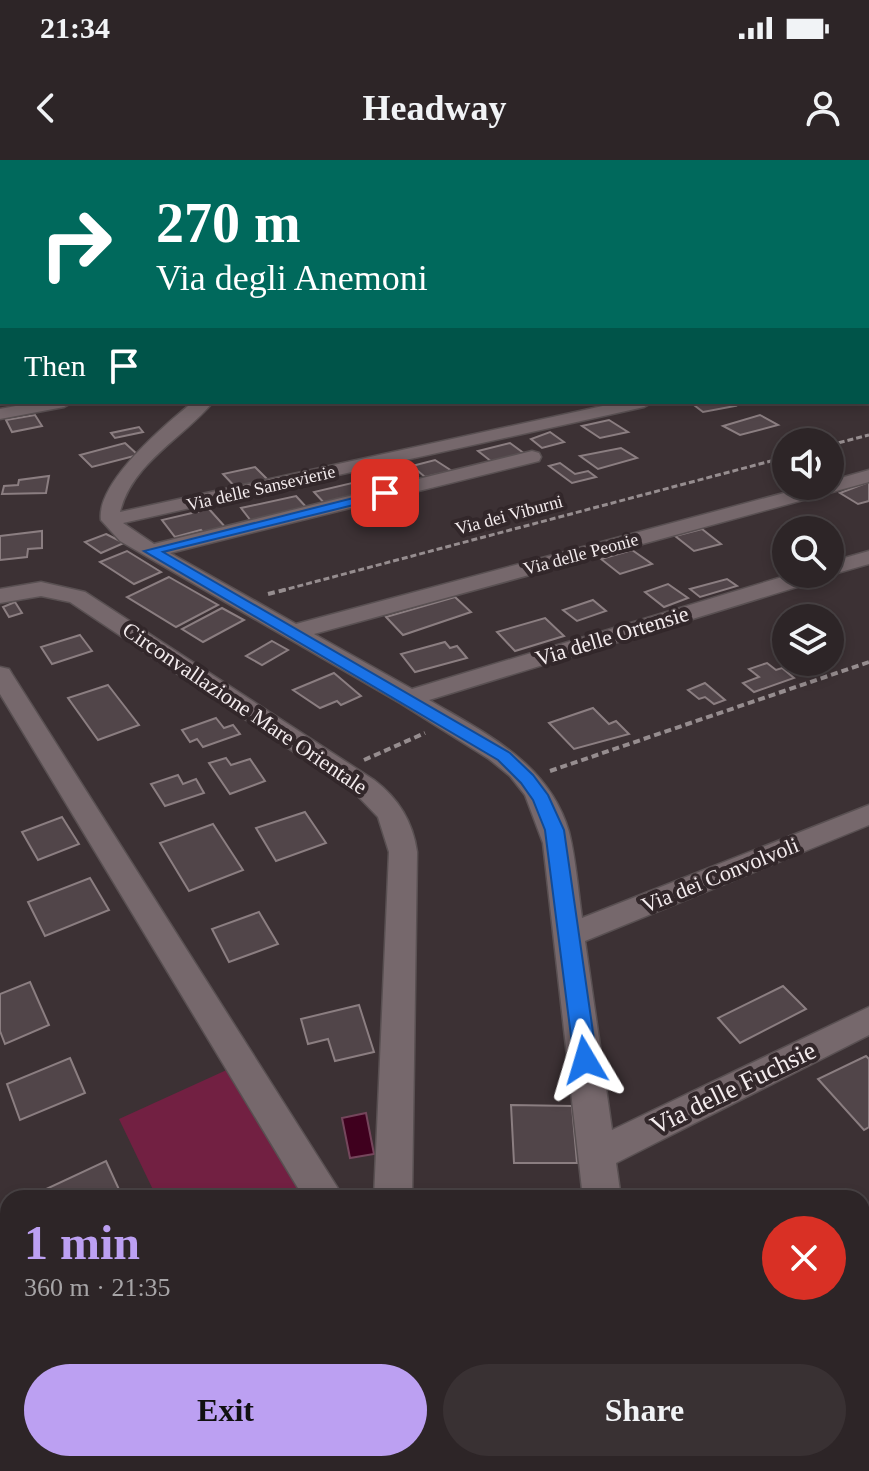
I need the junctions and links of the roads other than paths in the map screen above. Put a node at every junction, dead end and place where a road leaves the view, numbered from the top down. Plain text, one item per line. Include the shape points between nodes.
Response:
1 (53, 404) edge
2 (202, 404) edge
3 (635, 404) edge
4 (0, 414) edge
5 (532, 457) dead end
6 (869, 476) edge
7 (111, 520) junction
8 (151, 551) junction
9 (869, 557) edge
10 (844, 565) edge
11 (772, 587) edge
12 (0, 596) edge
13 (294, 632) junction
14 (0, 674) edge
15 (409, 698) junction
16 (869, 814) edge
17 (570, 935) junction
18 (869, 1020) edge
19 (597, 1155) junction
20 (320, 1190) edge
21 (393, 1190) edge
22 (601, 1190) edge

1 - 4 street
2 - 7 street via 120,487 111,503
3 - 7 street, Via delle Sansevierie
5 - 8 street
6 - 13 street, Via delle Peonie
7 - 8 street via 120,533
8 - 13 street
9 - 10 street
11 - 15 street, Via delle Ortensie
12 - 21 street, Circonvallazione Mare Orientale via 41,589 77,597 383,802 402,845
13 - 15 street
14 - 20 street
15 - 17 street via 504,757 541,799 554,830
16 - 17 street, Via dei Convolvoli
17 - 19 street
18 - 19 street, Via delle Fuchsie
19 - 22 street

